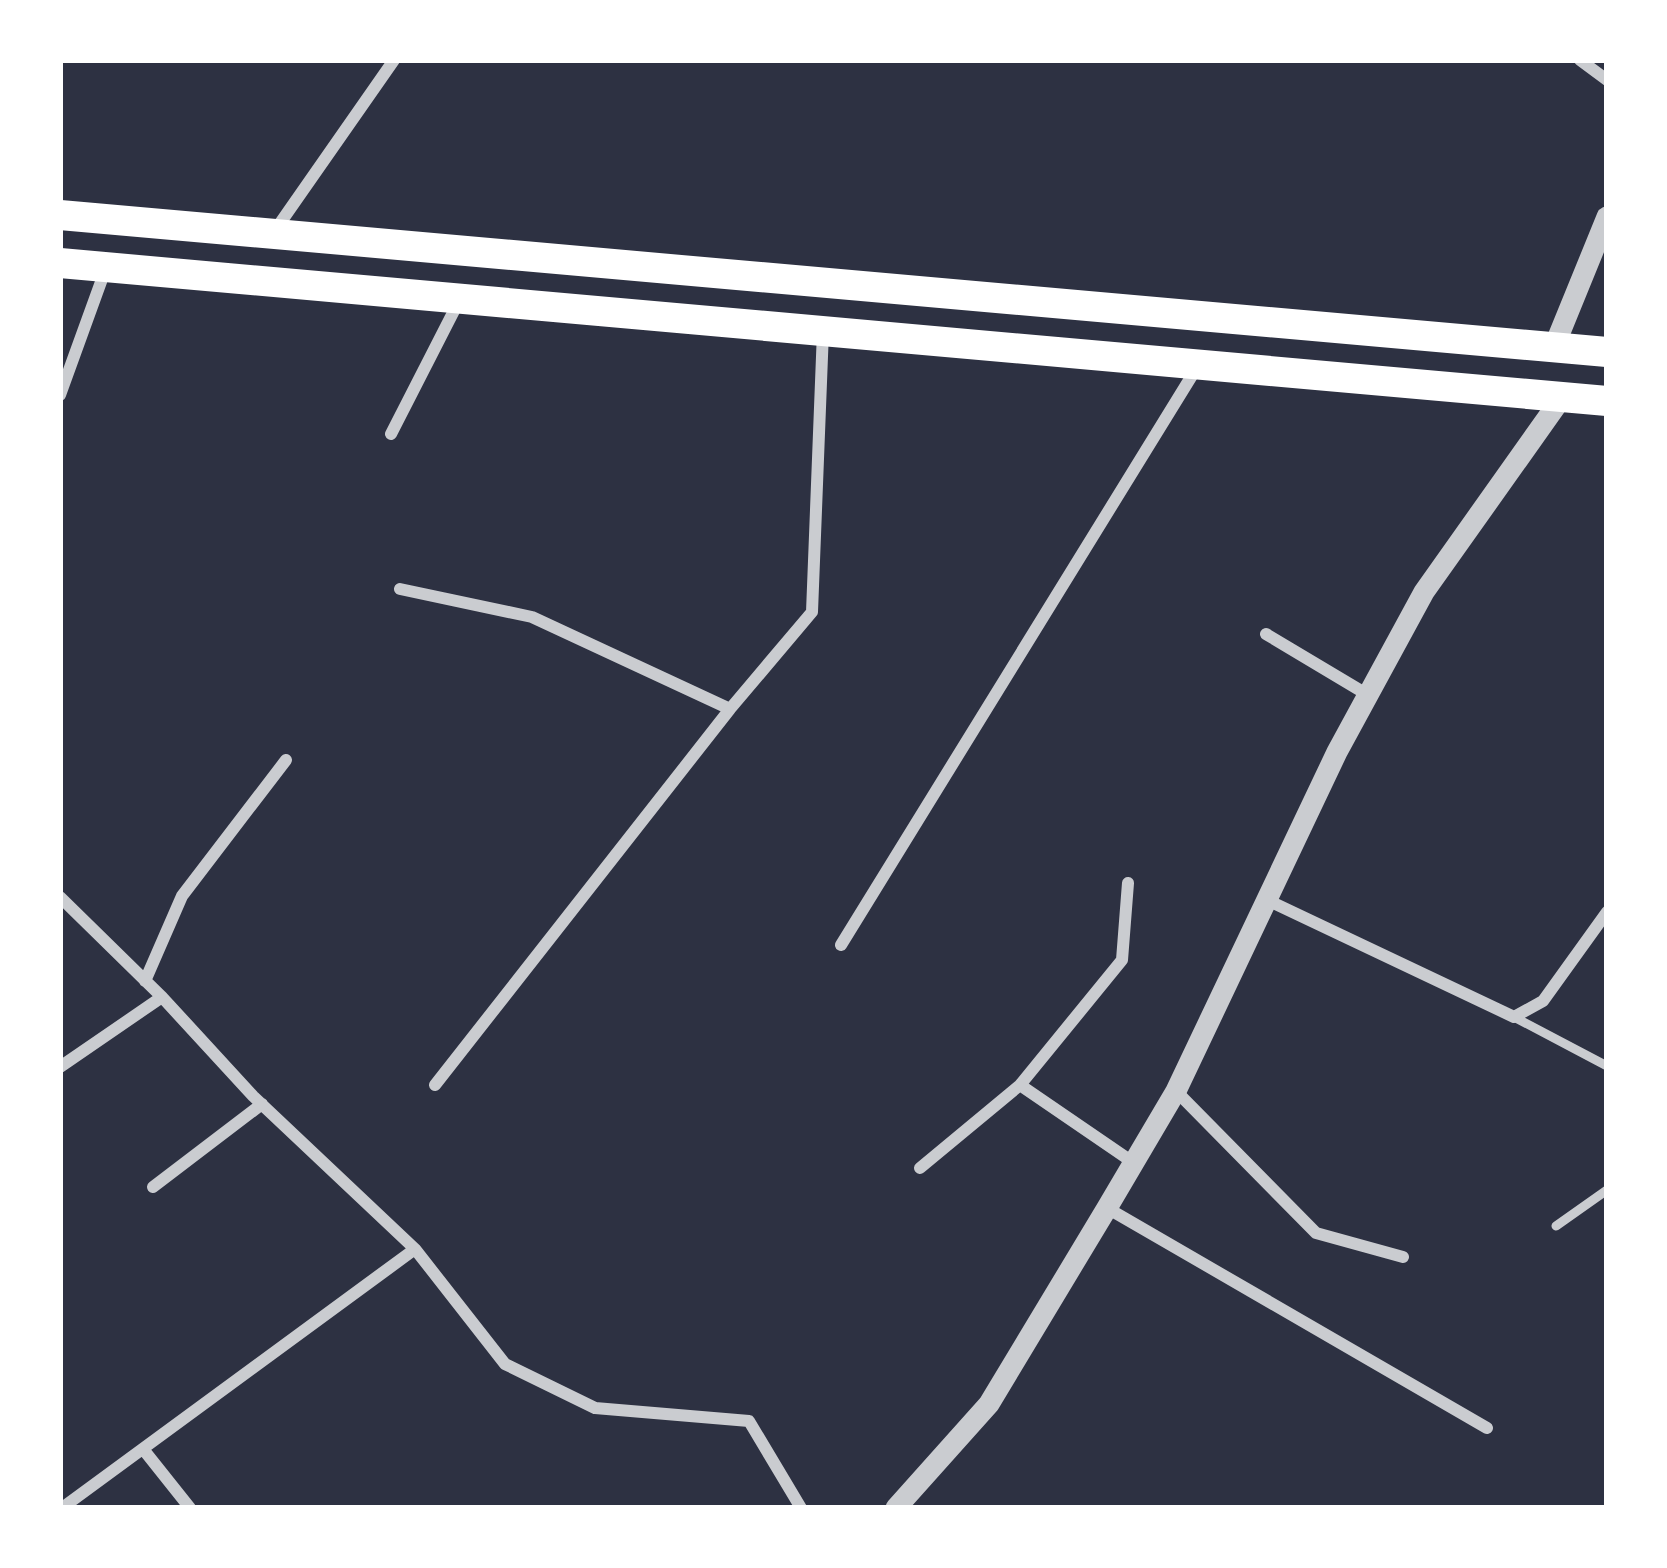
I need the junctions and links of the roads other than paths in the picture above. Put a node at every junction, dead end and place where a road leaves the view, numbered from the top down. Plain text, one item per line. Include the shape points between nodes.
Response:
1 (394, 60) edge
2 (1580, 60) edge
3 (1607, 80) edge
4 (60, 215) edge
5 (1607, 217) edge
6 (272, 235) junction
7 (60, 263) edge
8 (106, 267) junction
9 (461, 298) junction
10 (823, 330) junction
11 (1555, 346) junction
12 (1607, 352) edge
13 (1200, 363) junction
14 (60, 395) edge
15 (1563, 396) junction
16 (1607, 401) edge
17 (391, 434) dead end
18 (400, 589) dead end
19 (1266, 634) dead end
20 (1368, 695) junction
21 (730, 709) junction
22 (286, 760) dead end
23 (1128, 883) dead end
24 (60, 897) edge
25 (1267, 900) junction
26 (1607, 912) edge
27 (841, 945) dead end
28 (145, 981) junction
29 (162, 997) junction
30 (1514, 1018) junction
31 (1607, 1066) edge
32 (60, 1067) edge
33 (435, 1085) dead end
34 (1020, 1085) junction
35 (1176, 1091) junction
36 (262, 1104) junction
37 (1134, 1163) junction
38 (920, 1168) dead end
39 (153, 1187) dead end
40 (1607, 1190) edge
41 (1107, 1208) junction
42 (1556, 1226) dead end
43 (415, 1249) junction
44 (1403, 1257) dead end
45 (1487, 1428) dead end
46 (143, 1449) junction
47 (62, 1508) edge
48 (190, 1508) edge
49 (801, 1508) edge
50 (896, 1508) edge

1 - 6 street
2 - 3 street
4 - 6 main road
5 - 11 street
6 - 11 main road
7 - 8 main road
8 - 9 main road
8 - 14 street
9 - 10 main road
9 - 17 street
10 - 13 main road
10 - 21 street via 812,612
11 - 12 main road
13 - 15 main road
13 - 27 street
15 - 16 main road
15 - 20 street via 1424,592
18 - 21 street via 532,617
19 - 20 street
20 - 25 street
21 - 33 street
22 - 28 street via 182,896
23 - 34 street via 1122,960
24 - 28 street
25 - 30 street
25 - 35 street
26 - 30 street via 1544,1001
28 - 29 street
29 - 32 street
29 - 36 street
30 - 31 lane
34 - 37 street
34 - 38 street
35 - 37 street
35 - 44 street via 1316,1233
36 - 39 street
36 - 43 street
37 - 41 street
40 - 42 lane
41 - 45 street
41 - 50 street via 988,1404
43 - 46 street
43 - 49 street via 505,1364 595,1408 748,1421
46 - 47 street
46 - 48 street

